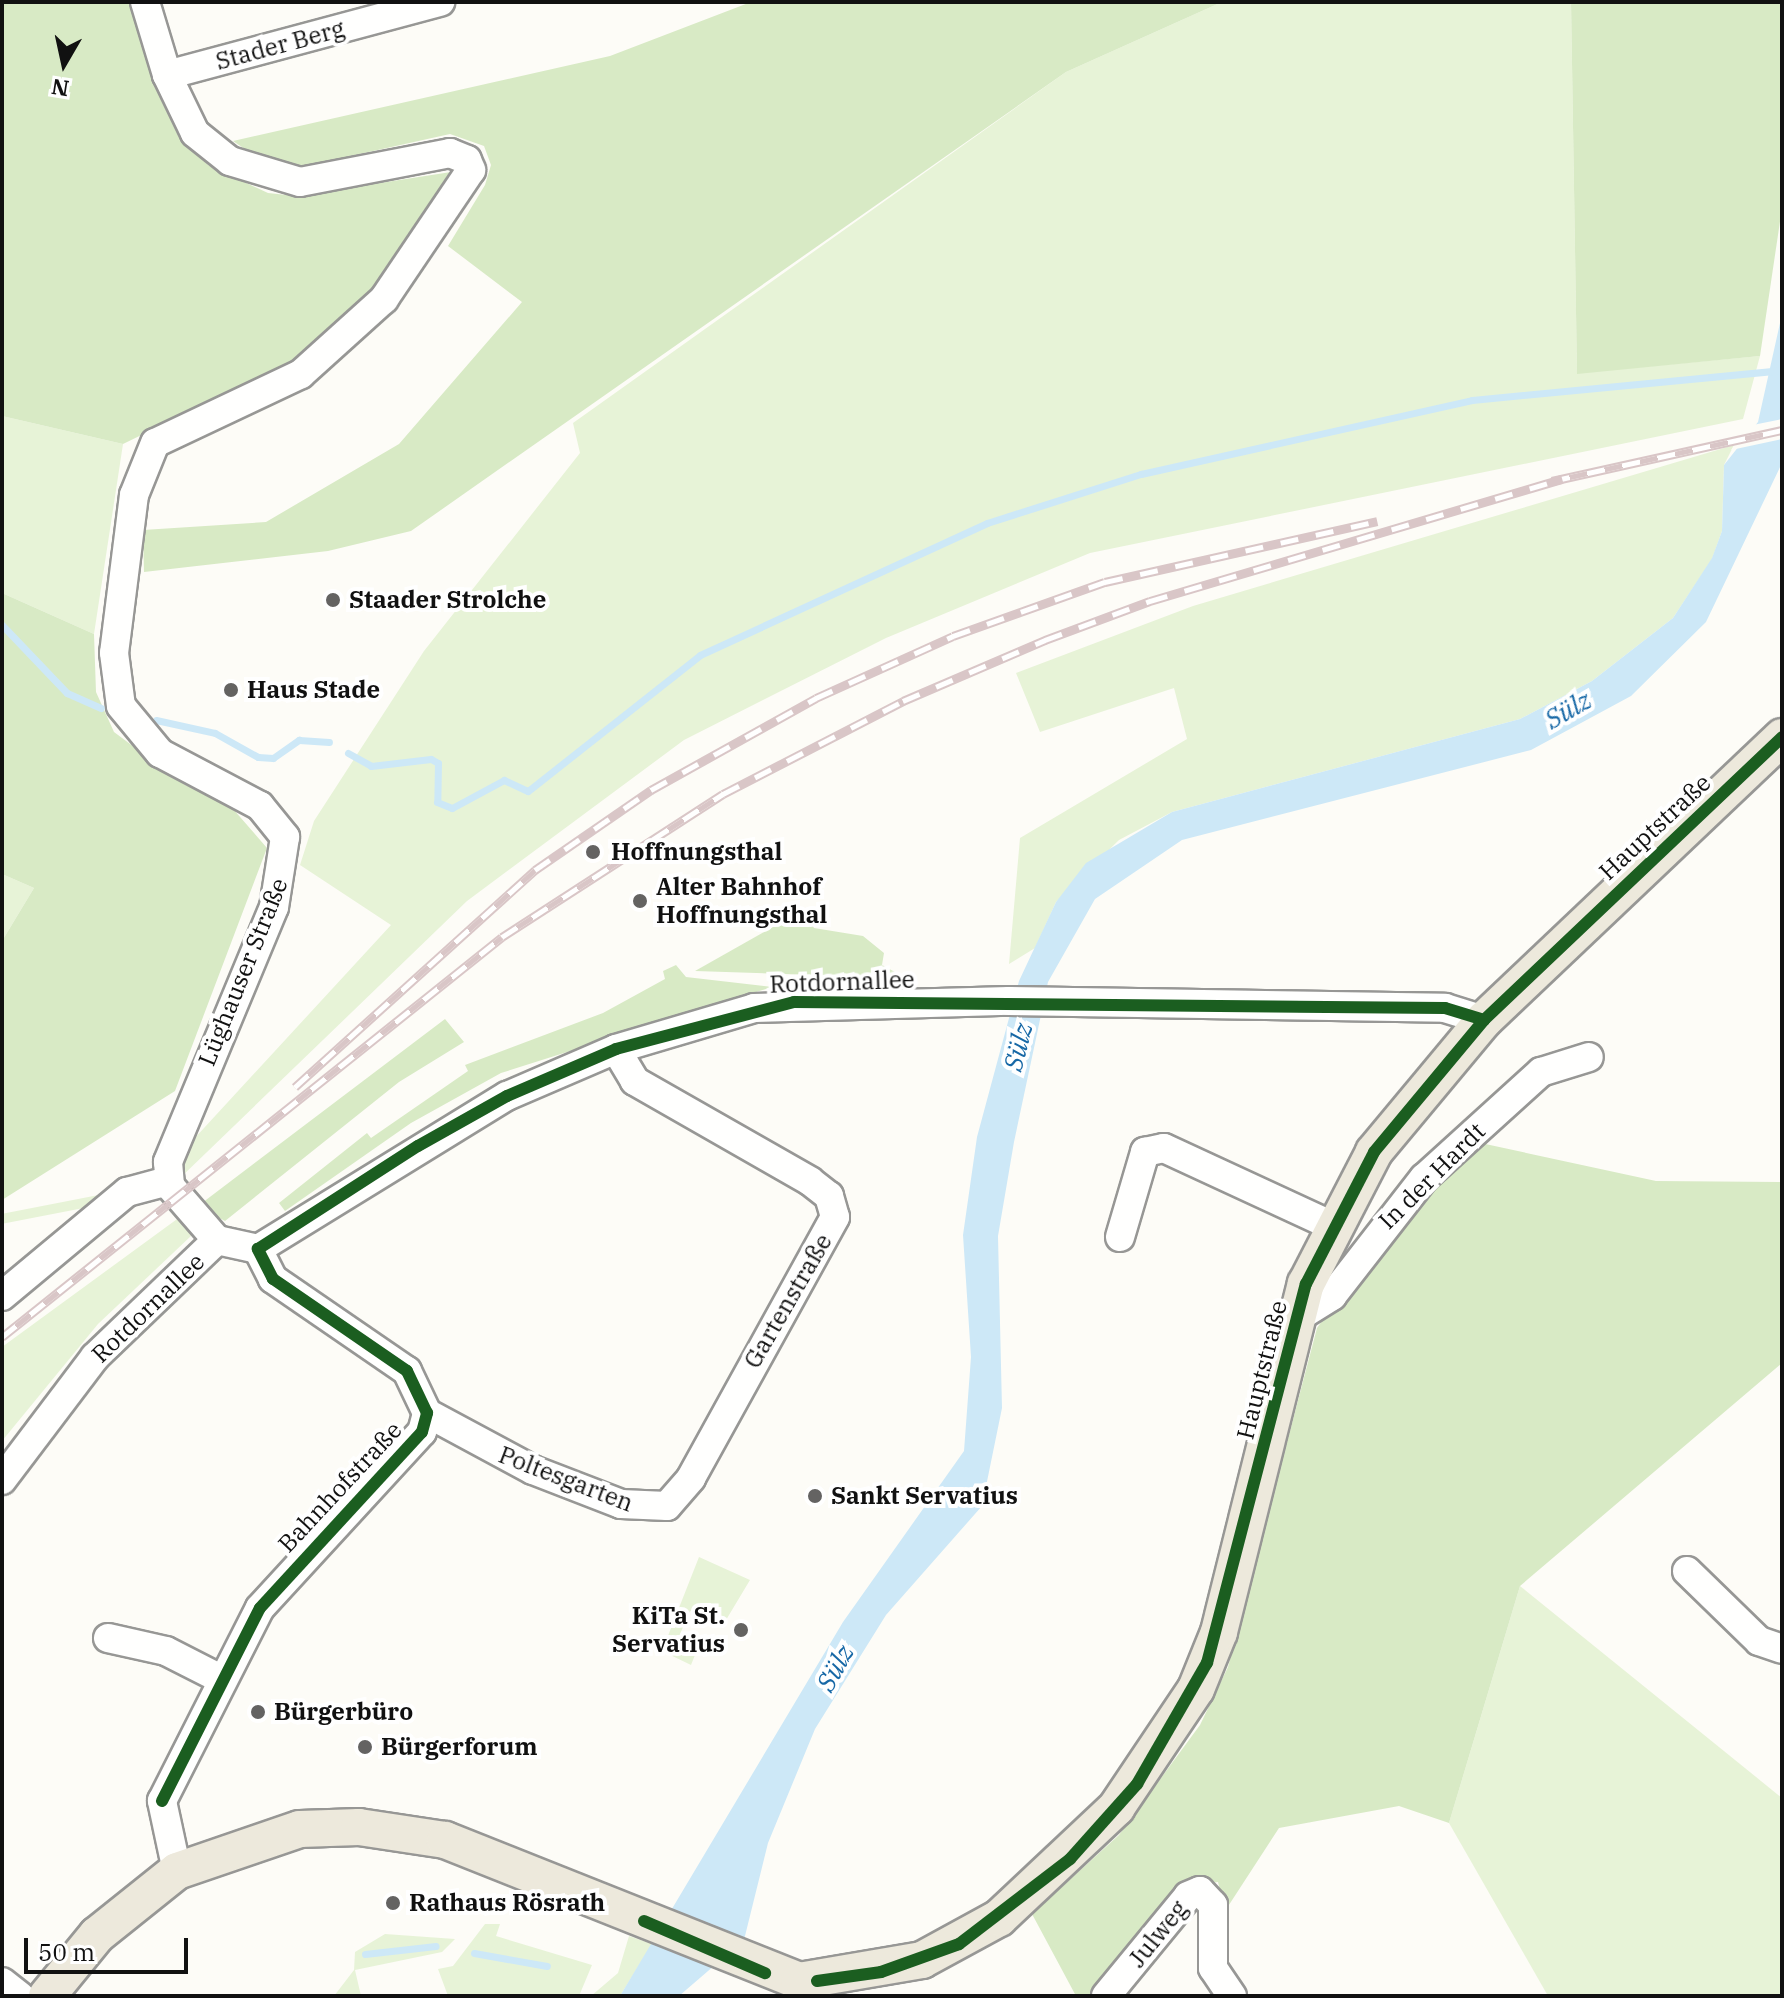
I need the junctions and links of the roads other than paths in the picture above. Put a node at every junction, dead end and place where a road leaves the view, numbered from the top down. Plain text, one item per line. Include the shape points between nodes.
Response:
1 (145, 2) edge
2 (440, 2) edge
3 (167, 75) junction
4 (1782, 737) edge
5 (1484, 1020) junction
6 (616, 1049) junction
7 (1589, 1057) dead end
8 (168, 1181) junction
9 (1331, 1225) junction
10 (1120, 1237) dead end
11 (217, 1240) junction
12 (258, 1249) junction
13 (2, 1296) edge
14 (1295, 1319) junction
15 (427, 1413) junction
16 (2, 1480) edge
17 (667, 1506) joint
18 (1687, 1571) dead end
19 (108, 1638) dead end
20 (1782, 1649) edge
21 (221, 1679) junction
22 (177, 1871) junction
23 (2, 1982) edge
24 (819, 1989) edge
25 (20, 1996) edge
26 (47, 1996) edge
27 (1106, 1996) edge
28 (1232, 1996) edge

1 - 3 street, Lüghauser Straße
2 - 3 street, Stader Berg
3 - 8 street, Lüghauser Straße via 207,147 275,178 315,179 450,153 467,160 471,170 384,299 331,348 254,401 155,443 143,459 114,653 121,706 160,753 271,816 286,857 263,936 173,1144
4 - 5 main road, Hauptstraße
5 - 6 street, Rotdornallee via 1445,1008 794,1002
5 - 9 main road, Hauptstraße via 1402,1111
6 - 12 street, Rotdornallee via 482,1110
6 - 17 street, Gartenstraße via 635,1081 810,1181 836,1206 691,1478
7 - 14 street, In der Hardt via 1541,1072 1424,1178 1332,1296
8 - 11 street
8 - 13 street via 127,1192
9 - 10 street via 1164,1148 1145,1152
9 - 14 main road, Hauptstraße
11 - 12 street, Rotdornallee
11 - 16 street, Rotdornallee via 95,1357
12 - 15 street, Bahnhofstraße via 273,1279 407,1371
14 - 24 main road, Hauptstraße via 1219,1632 1159,1754 1070,1859 983,1929 922,1960
15 - 17 street, Poltesgarten via 533,1470 621,1504
15 - 21 street, Bahnhofstraße via 422,1432 260,1608
18 - 20 street via 1759,1641
19 - 21 street via 166,1651
21 - 22 street, Bahnhofstraße via 162,1801
22 - 24 main road, Hauptstraße via 300,1829 399,1831 471,1849 765,1973
22 - 26 main road, Hauptstraße via 97,1935
23 - 25 street
27 - 28 street, Julweg via 1188,1896 1200,1891 1213,1905 1213,1968

